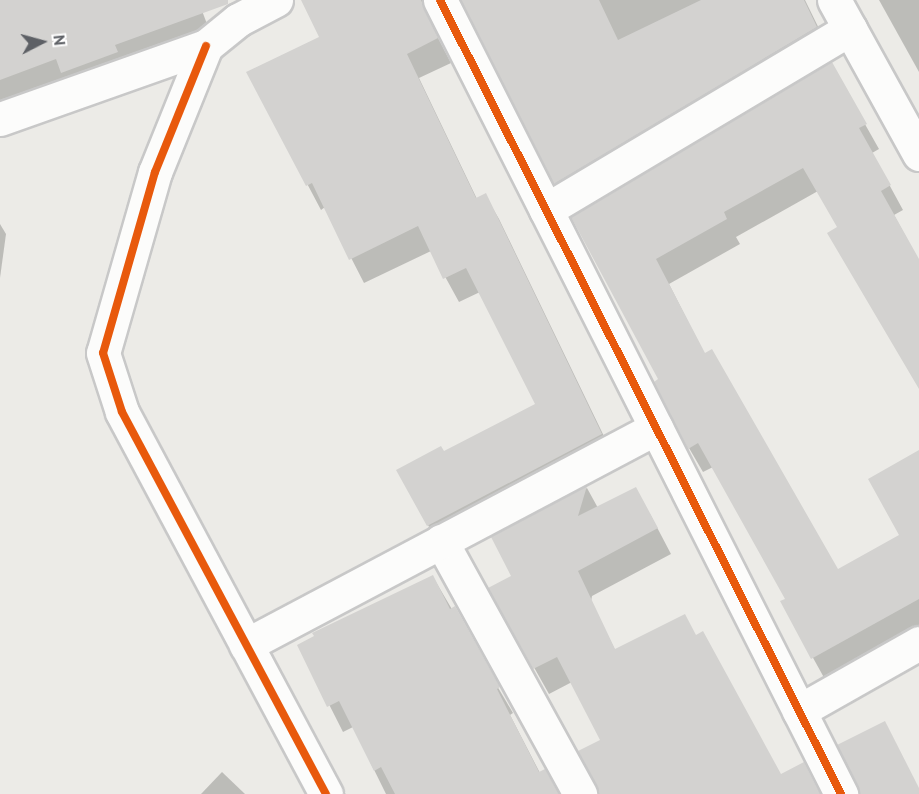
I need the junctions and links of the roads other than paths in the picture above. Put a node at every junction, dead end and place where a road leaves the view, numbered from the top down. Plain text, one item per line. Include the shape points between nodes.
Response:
1 (276, 0) edge
2 (440, 0) edge
3 (834, 0) edge
4 (233, 10) edge
5 (850, 29) junction
6 (206, 46) junction
7 (0, 119) edge
8 (919, 154) edge
9 (546, 210) junction
10 (656, 428) junction
11 (441, 541) junction
12 (919, 643) edge
13 (246, 645) junction
14 (799, 711) junction
15 (326, 794) edge
16 (580, 794) edge
17 (841, 794) edge

1 - 4 street
2 - 9 street
3 - 5 street
4 - 6 street
5 - 8 street
5 - 9 street
6 - 7 street
6 - 13 street via 155,172 102,353 122,412
9 - 10 street
10 - 11 street
10 - 14 street
11 - 13 street
11 - 16 street
12 - 14 street
13 - 15 street
14 - 17 street

